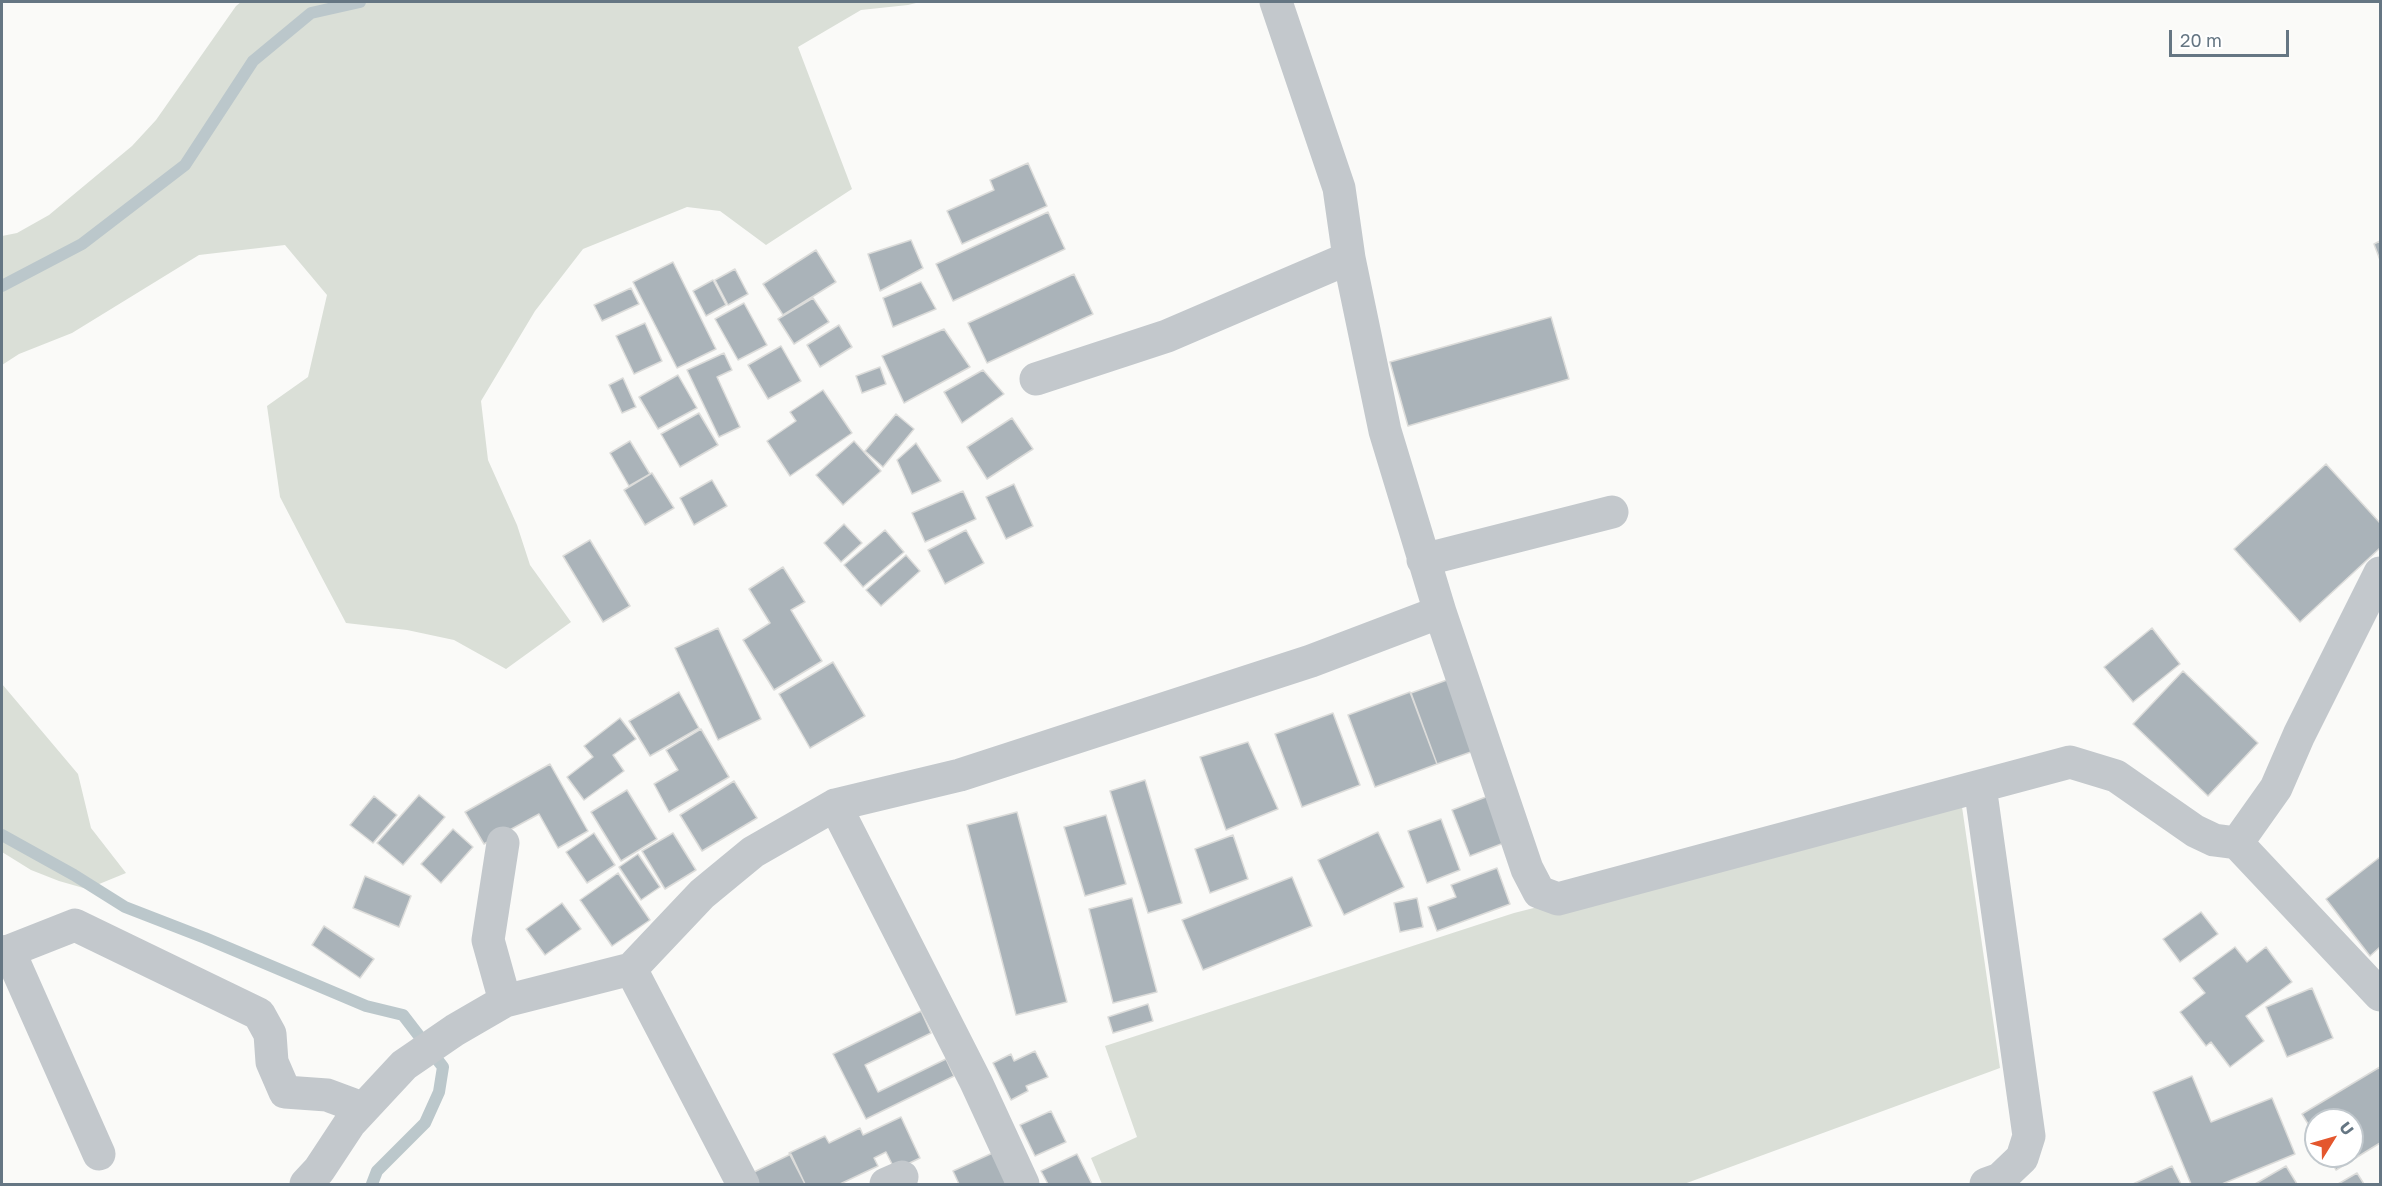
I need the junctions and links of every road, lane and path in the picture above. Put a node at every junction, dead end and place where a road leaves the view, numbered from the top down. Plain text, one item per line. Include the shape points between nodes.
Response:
1 (1276, 2) edge
2 (1349, 258) junction
3 (1036, 379) dead end
4 (1612, 512) dead end
5 (1423, 560) junction
6 (2380, 573) edge
7 (1440, 612) junction
8 (1980, 786) junction
9 (835, 805) junction
10 (503, 843) dead end
11 (2237, 843) junction
12 (5, 951) edge
13 (631, 969) junction
14 (2380, 994) edge
15 (505, 1001) junction
16 (362, 1108) junction
17 (99, 1154) dead end
18 (306, 1185) edge
19 (742, 1185) edge
20 (1023, 1185) edge
21 (1986, 1185) edge

1 - 2 street via 1339,188
2 - 3 street via 1167,336
2 - 5 street via 1385,431
4 - 5 street
5 - 7 street
6 - 11 street via 2276,788
7 - 8 street via 1527,868 1539,892 1558,899
7 - 9 street via 1311,661 960,775
8 - 11 street via 2070,762 2116,776 2195,831 2214,840
8 - 21 street via 2029,1136 2022,1158 2000,1179
9 - 13 street via 753,852 702,894
9 - 20 street via 976,1082
10 - 15 street via 488,940
11 - 14 street
12 - 16 street via 75,925 259,1014 270,1034 272,1062 285,1092 327,1095
12 - 17 street
13 - 15 street
13 - 19 street
15 - 16 street via 404,1065
16 - 18 street

